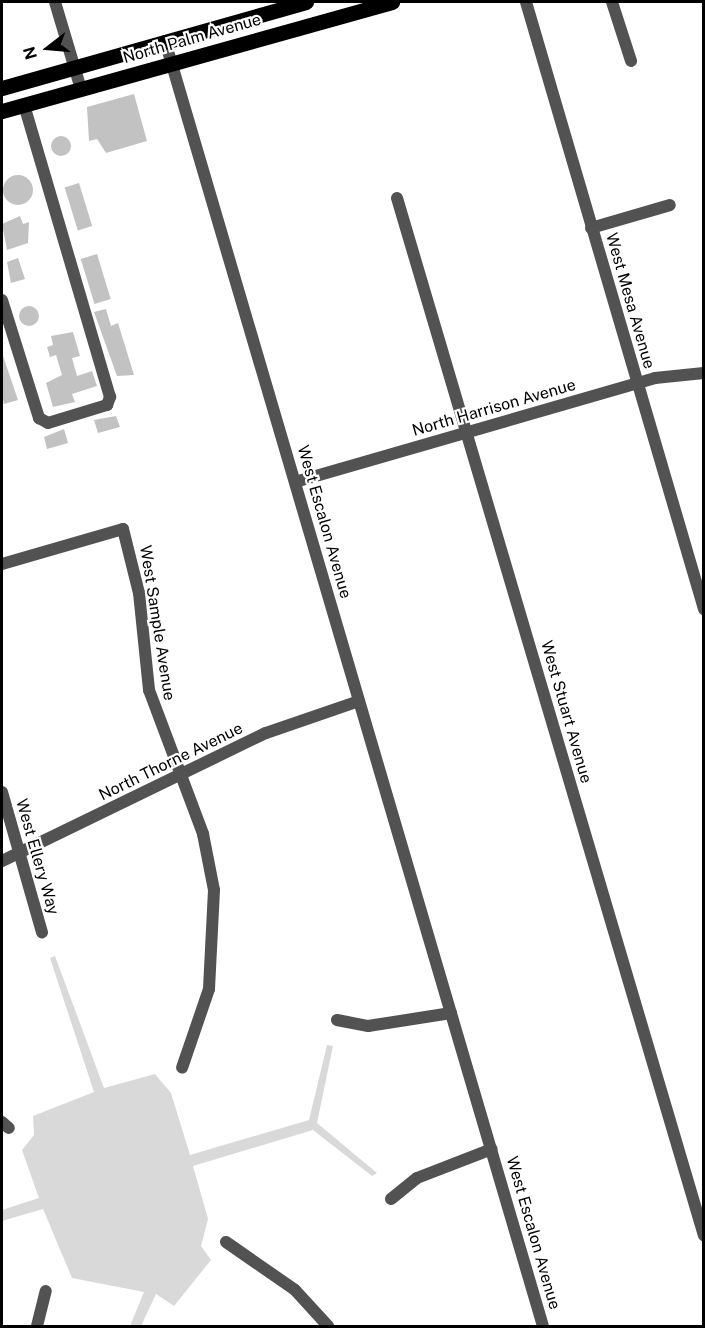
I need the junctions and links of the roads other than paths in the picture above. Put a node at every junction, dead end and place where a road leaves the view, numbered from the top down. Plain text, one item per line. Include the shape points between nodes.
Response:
1 (55, 2) edge
2 (306, 2) edge
3 (392, 2) edge
4 (526, 2) edge
5 (612, 2) edge
6 (165, 41) junction
7 (631, 62) dead end
8 (172, 63) junction
9 (75, 67) junction
10 (2, 88) edge
11 (81, 89) junction
12 (24, 104) junction
13 (2, 111) edge
14 (397, 198) dead end
15 (670, 205) dead end
16 (591, 228) junction
17 (2, 300) edge
18 (704, 373) edge
19 (637, 384) junction
20 (467, 432) junction
21 (295, 482) junction
22 (2, 564) edge
23 (704, 609) edge
24 (359, 701) junction
25 (180, 777) junction
26 (2, 792) edge
27 (20, 853) junction
28 (2, 861) edge
29 (42, 932) dead end
30 (451, 1013) junction
31 (337, 1020) dead end
32 (182, 1068) dead end
33 (492, 1149) junction
34 (391, 1199) dead end
35 (704, 1236) edge
36 (226, 1242) dead end
37 (46, 1291) dead end
38 (37, 1326) edge
39 (328, 1326) edge
40 (543, 1326) edge

1 - 9 street
2 - 6 main road, North Palm Avenue
3 - 8 main road, North Palm Avenue
4 - 16 street, West Mesa Avenue
5 - 7 street
6 - 8 street, West Escalon Avenue
6 - 9 main road, North Palm Avenue
8 - 11 main road, North Palm Avenue
8 - 21 street, West Escalon Avenue
9 - 10 main road, North Palm Avenue
9 - 11 street
11 - 12 main road, North Palm Avenue
12 - 13 main road, North Palm Avenue
12 - 17 street via 110,398 106,405 48,423 39,418
14 - 20 street, West Stuart Avenue
15 - 16 street
16 - 19 street, West Mesa Avenue
18 - 19 street, North Harrison Avenue
19 - 20 street, North Harrison Avenue
19 - 23 street, West Mesa Avenue
20 - 21 street, North Harrison Avenue
20 - 35 street, West Stuart Avenue
21 - 24 street, West Escalon Avenue
22 - 25 street, West Sample Avenue via 123,529 139,593 149,690
24 - 25 street, North Thorne Avenue via 266,734
24 - 30 street, West Escalon Avenue
25 - 27 street, North Thorne Avenue
25 - 32 street, West Sample Avenue via 203,834 214,890 209,988
26 - 27 street, West Ellery Way
27 - 28 street, North Thorne Avenue
27 - 29 street, West Ellery Way
30 - 31 street via 368,1026
30 - 33 street, West Escalon Avenue
33 - 34 street, West Escalon Avenue via 417,1178
33 - 40 street, West Escalon Avenue
36 - 39 street via 295,1290
37 - 38 street

